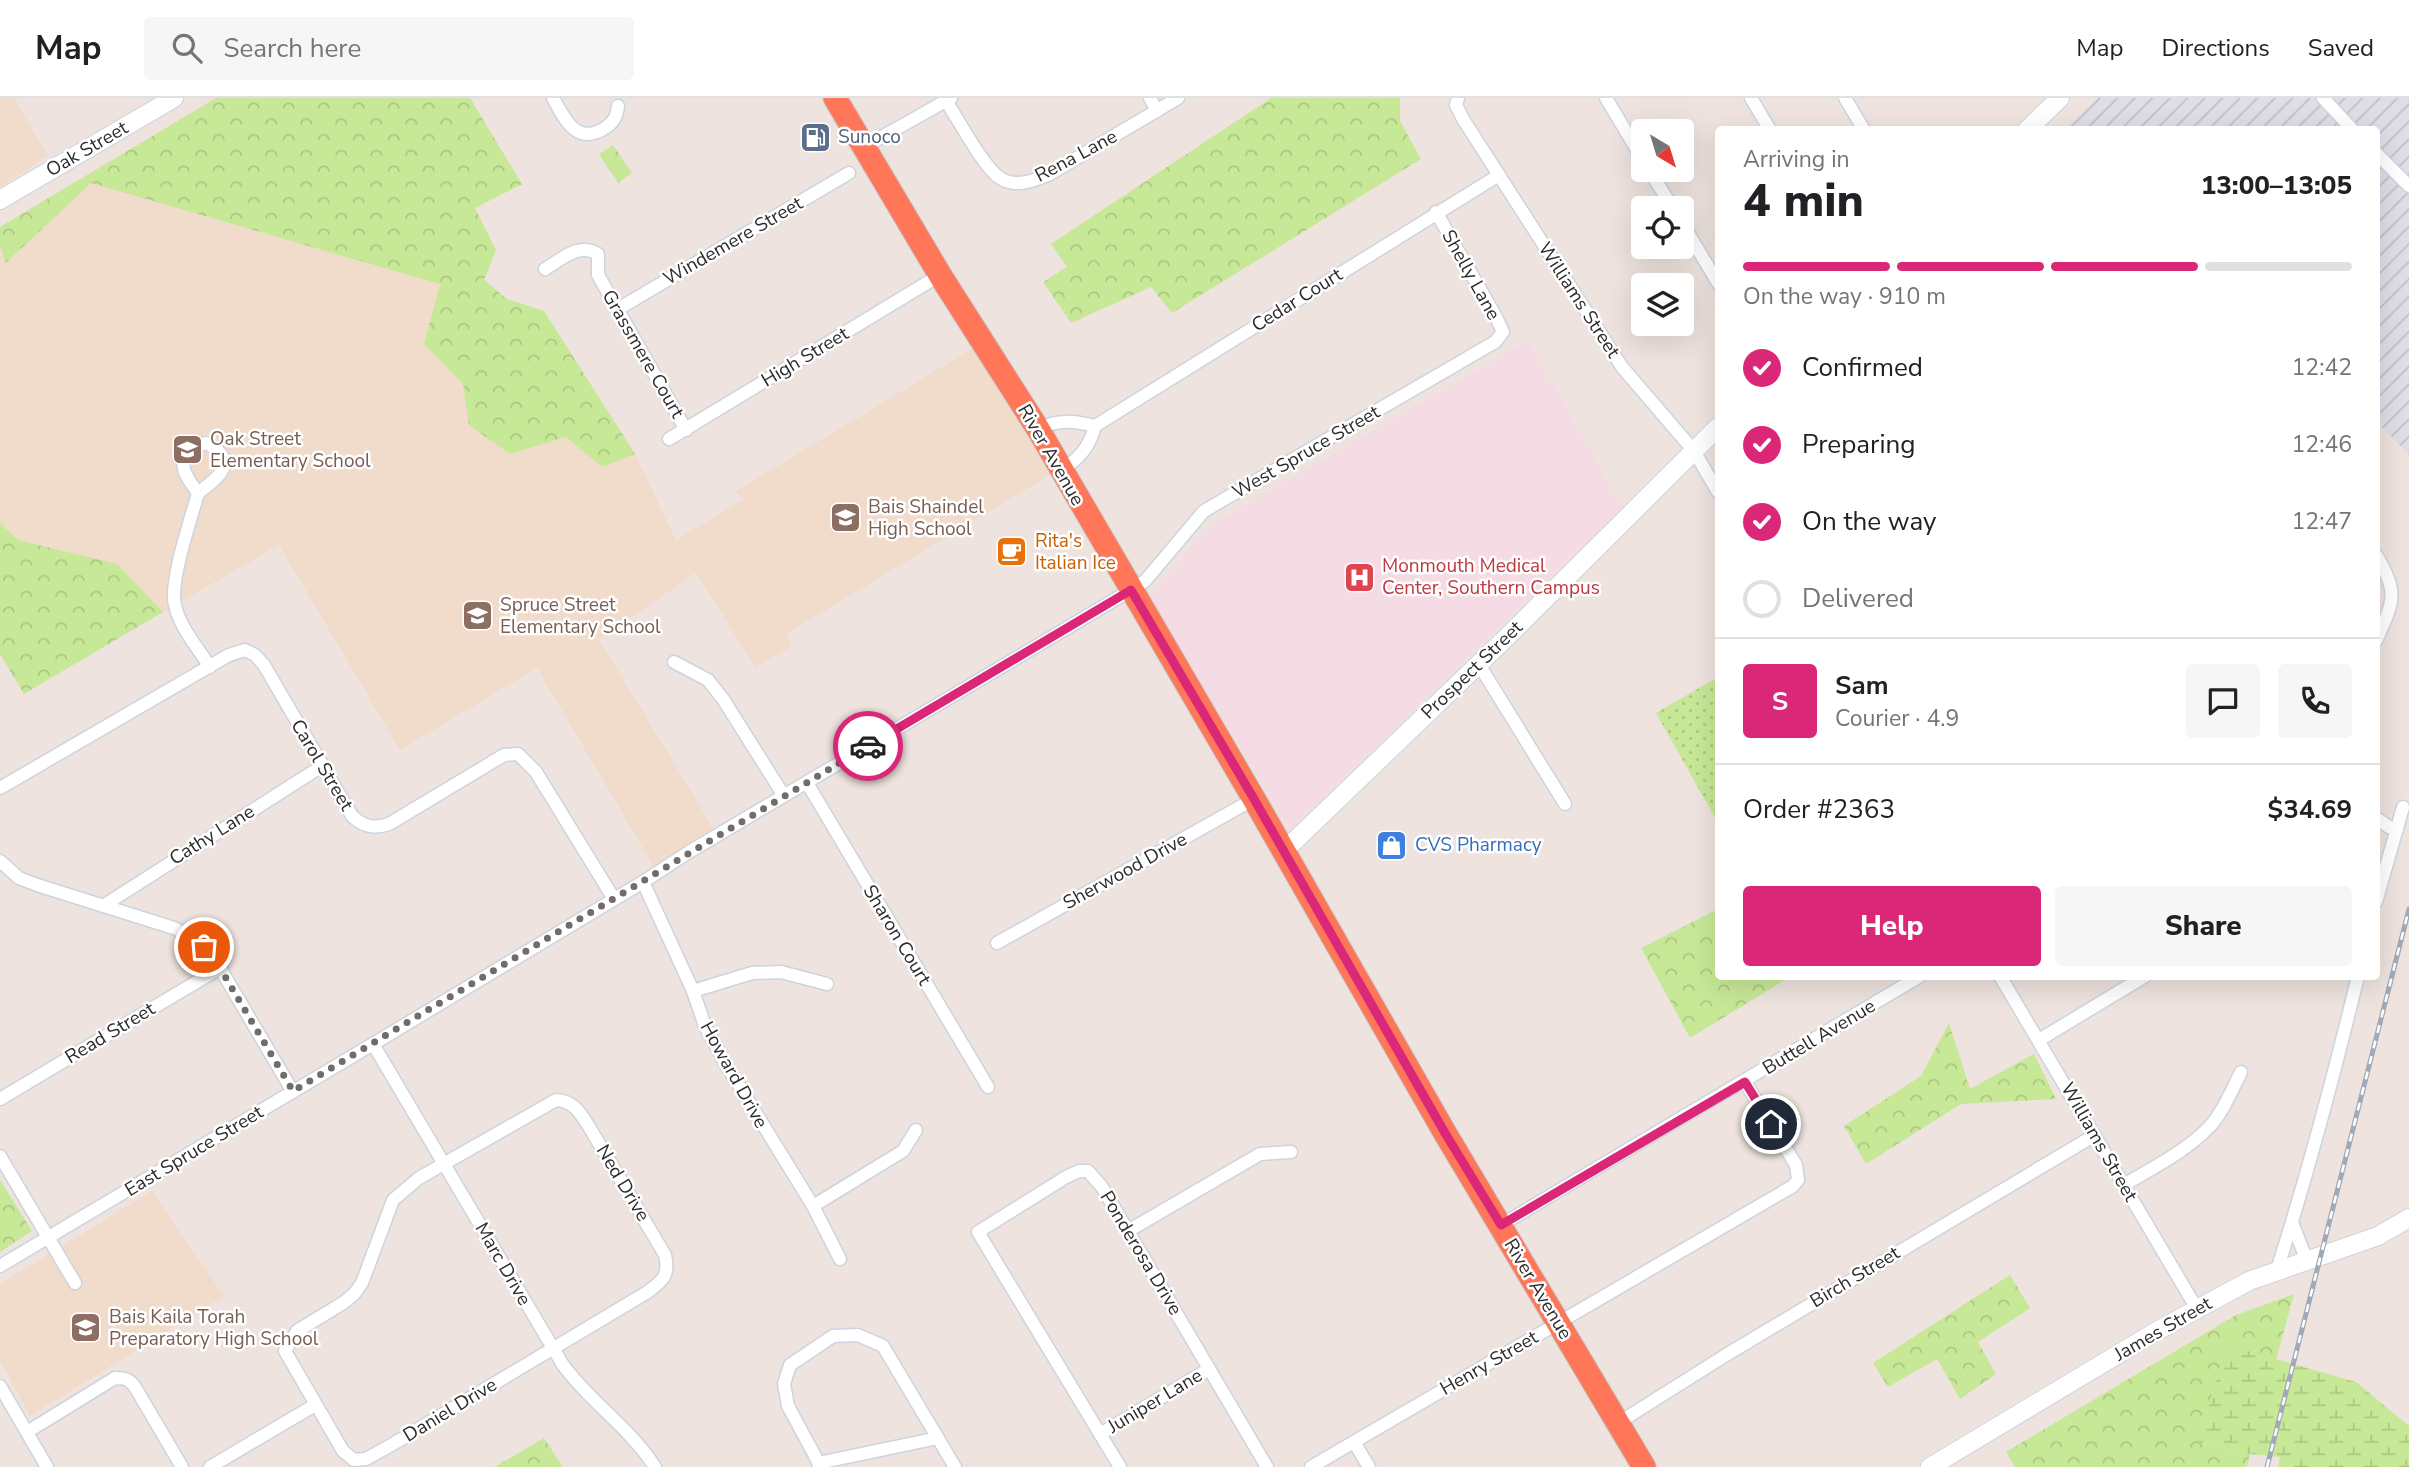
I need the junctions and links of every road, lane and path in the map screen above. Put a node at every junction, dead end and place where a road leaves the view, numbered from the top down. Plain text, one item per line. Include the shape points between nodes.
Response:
1 (174, 98) edge
2 (553, 98) edge
3 (835, 98) edge
4 (1150, 98) edge
5 (1178, 98) edge
6 (1458, 98) edge
7 (1606, 98) edge
8 (1751, 98) edge
9 (1845, 98) edge
10 (2060, 98) edge
11 (2323, 98) edge
12 (949, 99) edge
13 (618, 106) dead end
14 (1157, 111) junction
15 (1768, 126) edge
16 (1862, 126) edge
17 (2031, 126) edge
18 (2349, 126) edge
19 (1631, 140) edge
20 (864, 147) junction
21 (2380, 157) edge
22 (849, 173) dead end
23 (1499, 175) junction
24 (2409, 186) edge
25 (0, 200) edge
26 (1436, 212) junction
27 (1694, 243) edge
28 (545, 269) dead end
29 (940, 275) junction
30 (1715, 278) edge
31 (618, 309) junction
32 (1500, 338) joint
33 (1095, 426) junction
34 (1038, 429) junction
35 (686, 430) junction
36 (1715, 431) edge
37 (669, 439) dead end
38 (1694, 451) junction
39 (1060, 471) junction
40 (1715, 487) edge
41 (198, 493) dead end
42 (2380, 561) edge
43 (1131, 590) junction
44 (2380, 631) edge
45 (674, 662) dead end
46 (1478, 663) junction
47 (210, 667) junction
48 (322, 766) junction
49 (807, 783) junction
50 (0, 788) edge
51 (784, 796) junction
52 (1254, 799) junction
53 (1565, 804) dead end
54 (2403, 807) dead end
55 (2380, 820) edge
56 (2397, 829) junction
57 (1284, 851) junction
58 (0, 861) edge
59 (643, 882) junction
60 (2380, 888) edge
61 (614, 899) junction
62 (103, 906) junction
63 (997, 943) dead end
64 (220, 968) junction
65 (1913, 980) edge
66 (2002, 980) edge
67 (2139, 980) edge
68 (2357, 980) edge
69 (827, 984) dead end
70 (693, 991) junction
71 (2039, 1040) junction
72 (373, 1044) junction
73 (2241, 1072) dead end
74 (1745, 1082) junction
75 (988, 1087) dead end
76 (293, 1091) junction
77 (0, 1099) edge
78 (916, 1130) dead end
79 (2095, 1135) junction
80 (1291, 1152) dead end
81 (0, 1156) edge
82 (445, 1164) junction
83 (2124, 1185) junction
84 (813, 1206) junction
85 (2409, 1218) edge
86 (1501, 1225) junction
87 (2293, 1225) junction
88 (1128, 1231) junction
89 (48, 1237) junction
90 (840, 1259) dead end
91 (2307, 1261) junction
92 (0, 1266) edge
93 (2277, 1270) junction
94 (75, 1283) dead end
95 (2197, 1309) junction
96 (1559, 1323) junction
97 (553, 1349) junction
98 (1209, 1369) junction
99 (0, 1386) edge
100 (315, 1405) junction
101 (1618, 1423) junction
102 (27, 1432) junction
103 (1100, 1434) junction
104 (938, 1438) junction
105 (1354, 1442) junction
106 (819, 1465) edge
107 (47, 1467) edge
108 (182, 1467) edge
109 (210, 1467) edge
110 (655, 1467) edge
111 (955, 1467) edge
112 (1120, 1467) edge
113 (1267, 1467) edge
114 (1311, 1467) edge
115 (1369, 1467) edge
116 (1644, 1467) edge
117 (1930, 1467) edge

1 - 25 street, Oak Street
2 - 13 street via 567,123 582,134 595,135 611,124
3 - 20 highway, River Avenue
4 - 14 street
5 - 14 street, Rena Lane
6 - 23 street, Williams Street via 1456,105 1463,119
7 - 19 street
8 - 15 street
9 - 16 street
10 - 17 street
11 - 18 street
12 - 14 street, Rena Lane via 988,165 1000,178 1018,184 1048,175
12 - 20 street
20 - 29 highway, River Avenue
21 - 24 street
22 - 31 street, Windemere Street
23 - 26 street, Cedar Court
23 - 38 street, Williams Street via 1622,367
26 - 32 street, Shelly Lane via 1496,317 1503,332
26 - 33 street, Cedar Court
27 - 30 street
28 - 31 street, Grassmere Court via 582,248 590,249 598,254 598,275
29 - 34 highway, River Avenue
29 - 35 street, High Street
31 - 35 street, Grassmere Court
32 - 43 street, West Spruce Street via 1204,512 1145,581
33 - 34 street via 1059,421
33 - 39 street via 1079,457
34 - 39 highway, River Avenue
35 - 37 street, High Street
36 - 38 street, Prospect Street
38 - 40 street, Williams Street
38 - 46 street, Prospect Street
39 - 43 highway, River Avenue
41 - 47 street via 174,594 181,620
42 - 44 street via 2388,574 2393,602
43 - 49 street, East Spruce Street
43 - 52 highway, River Avenue
45 - 51 street via 708,680
46 - 53 street
46 - 57 street, Prospect Street
47 - 48 street, Carol Street via 240,650 255,655
47 - 50 street, Carol Street
48 - 61 street, Carol Street via 352,816 370,827 389,824 504,755 518,754 536,772
48 - 62 street, Cathy Lane
49 - 51 street, East Spruce Street
49 - 75 street, Sharon Court
51 - 59 street, East Spruce Street
52 - 57 highway, River Avenue
52 - 63 street, Sherwood Drive
54 - 56 street
55 - 56 street
56 - 60 street
57 - 86 highway, River Avenue
58 - 62 street via 19,878
59 - 61 street, East Spruce Street
59 - 70 street, Howard Drive
61 - 72 street, East Spruce Street
62 - 64 street via 183,932 204,947
64 - 76 street
64 - 77 street, Read Street
65 - 74 street, Buttell Avenue
66 - 71 street, Williams Street
67 - 71 street
68 - 87 street
69 - 70 street via 781,972 752,973
70 - 84 street, Howard Drive via 705,1026 727,1066
71 - 79 street, Williams Street
72 - 76 street, East Spruce Street
72 - 82 street, Marc Drive
73 - 83 street via 2228,1100 2193,1143
74 - 86 street, Buttell Avenue
74 - 96 street, Henry Street via 1796,1165 1798,1180
76 - 89 street, East Spruce Street
78 - 84 street via 903,1151
79 - 83 street, Williams Street
79 - 101 street, Birch Street
80 - 88 street via 1260,1153
81 - 89 street
82 - 97 street, Marc Drive
82 - 97 street, Ned Drive via 536,1110 556,1100 567,1101 588,1125 655,1237 668,1268 660,1283
82 - 100 street, Daniel Drive via 393,1200 354,1294 298,1331 286,1346 286,1356
83 - 95 street, Williams Street
84 - 90 street, Howard Drive
85 - 91 street, James Street via 2378,1236
86 - 96 highway, River Avenue
87 - 91 street
87 - 93 street
88 - 98 street, Ponderosa Drive
88 - 103 street, Ponderosa Drive via 1095,1176 1079,1171 978,1232
89 - 92 street, East Spruce Street
89 - 94 street
91 - 93 street, James Street
93 - 95 street, James Street
95 - 117 street, James Street
96 - 101 highway, River Avenue
96 - 105 street, Henry Street
97 - 100 street, Daniel Drive via 366,1459 354,1460 342,1451
97 - 110 street, Marc Drive via 575,1382
98 - 103 street, Juniper Lane
98 - 113 street, Ponderosa Drive
99 - 102 street
100 - 109 street
101 - 116 highway, River Avenue
102 - 107 street
102 - 108 street via 115,1378 125,1378 135,1387
103 - 112 street, Ponderosa Drive
104 - 106 street
104 - 106 street via 883,1346 858,1335 833,1336 790,1365 784,1384 788,1406
104 - 111 street
105 - 114 street, Henry Street
105 - 115 street

